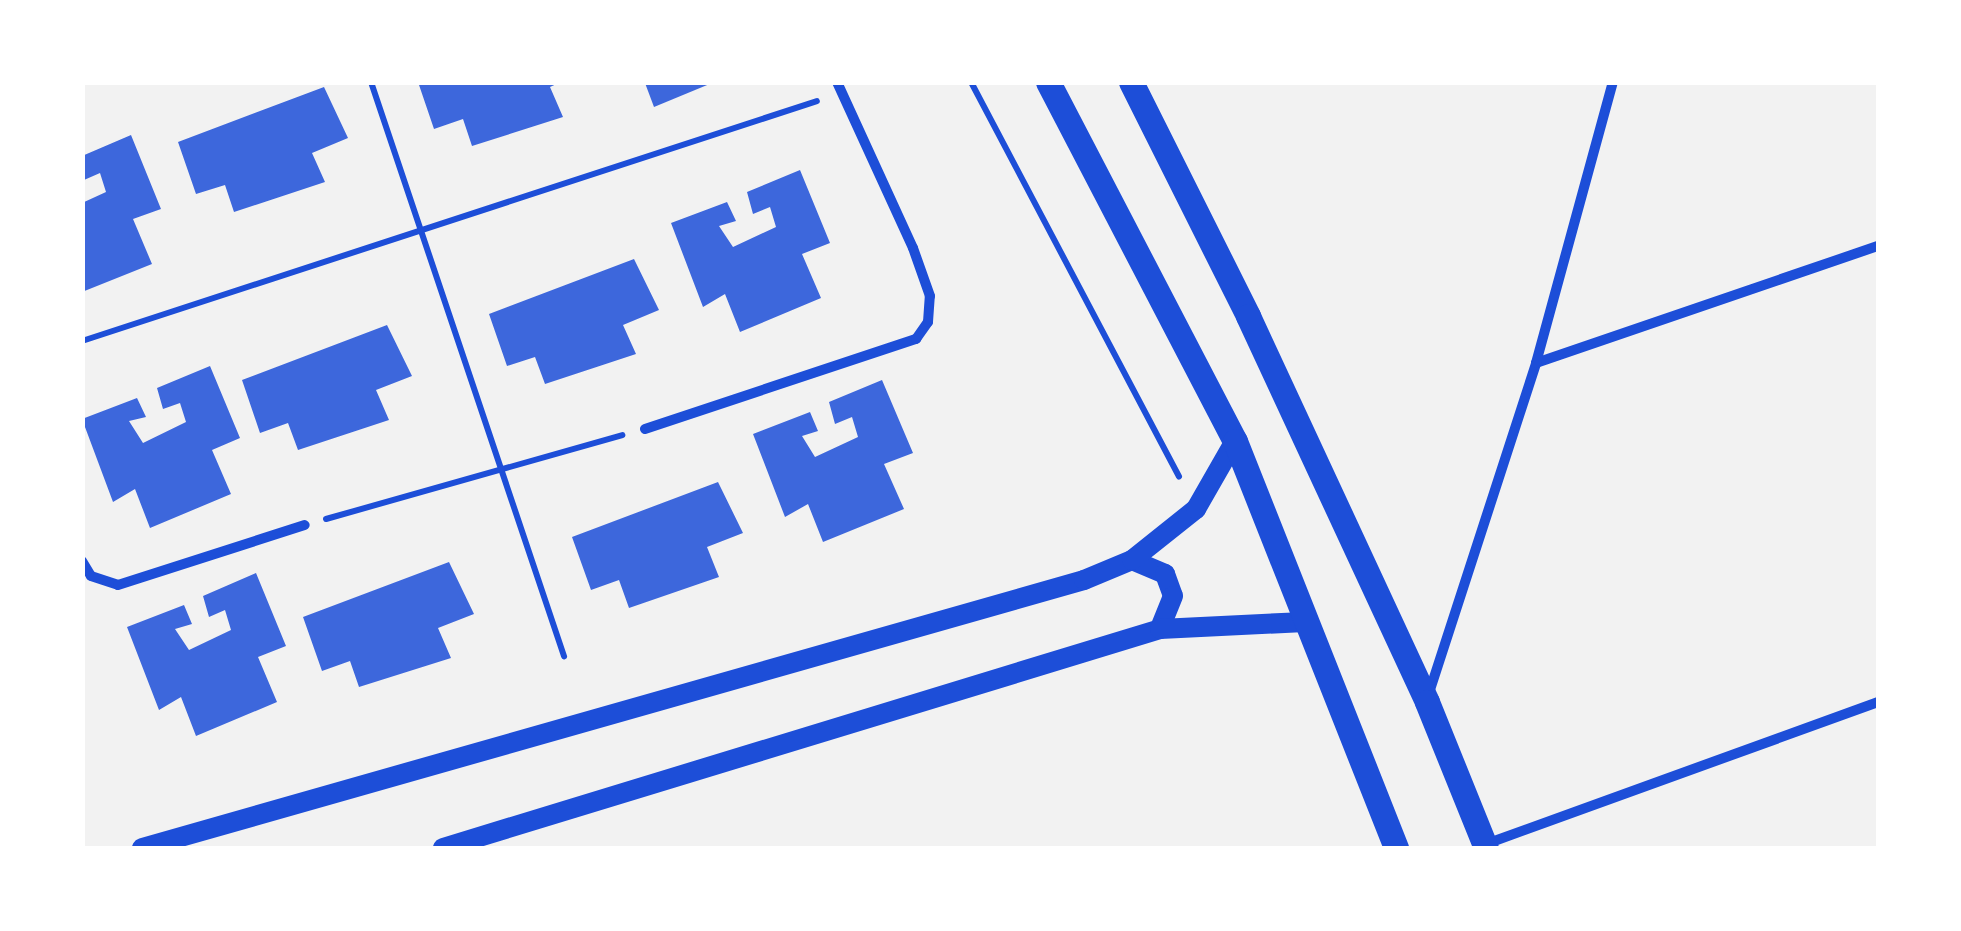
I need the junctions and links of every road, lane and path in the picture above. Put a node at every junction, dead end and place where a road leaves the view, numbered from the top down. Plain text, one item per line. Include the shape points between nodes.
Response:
1 (371, 82) edge
2 (971, 82) edge
3 (1048, 82) edge
4 (1131, 82) edge
5 (1613, 82) edge
6 (840, 88) edge
7 (420, 230) junction
8 (1878, 246) edge
9 (82, 341) edge
10 (1536, 363) junction
11 (645, 428) joint
12 (1234, 441) junction
13 (502, 470) junction
14 (1196, 509) junction
15 (305, 525) joint
16 (1132, 560) junction
17 (82, 561) edge
18 (1304, 622) junction
19 (1160, 630) junction
20 (564, 656) dead end
21 (1426, 702) junction
22 (1878, 702) edge
23 (1485, 846) edge
24 (142, 848) edge
25 (443, 848) edge
26 (1396, 848) edge

1 - 7 path
2 - 14 path
3 - 12 main road
4 - 21 main road
5 - 10 street
6 - 7 path
6 - 11 street via 913,248 930,296 928,322 916,340
7 - 9 path
7 - 13 path
8 - 10 street
10 - 21 street
11 - 13 path
12 - 14 main road
12 - 18 main road
13 - 15 path
13 - 20 path
14 - 16 main road
15 - 17 street via 118,585 91,576
16 - 19 main road via 1165,574 1173,596
16 - 24 main road via 1084,580
18 - 19 main road
18 - 26 main road
19 - 25 main road
21 - 23 main road
22 - 23 street

